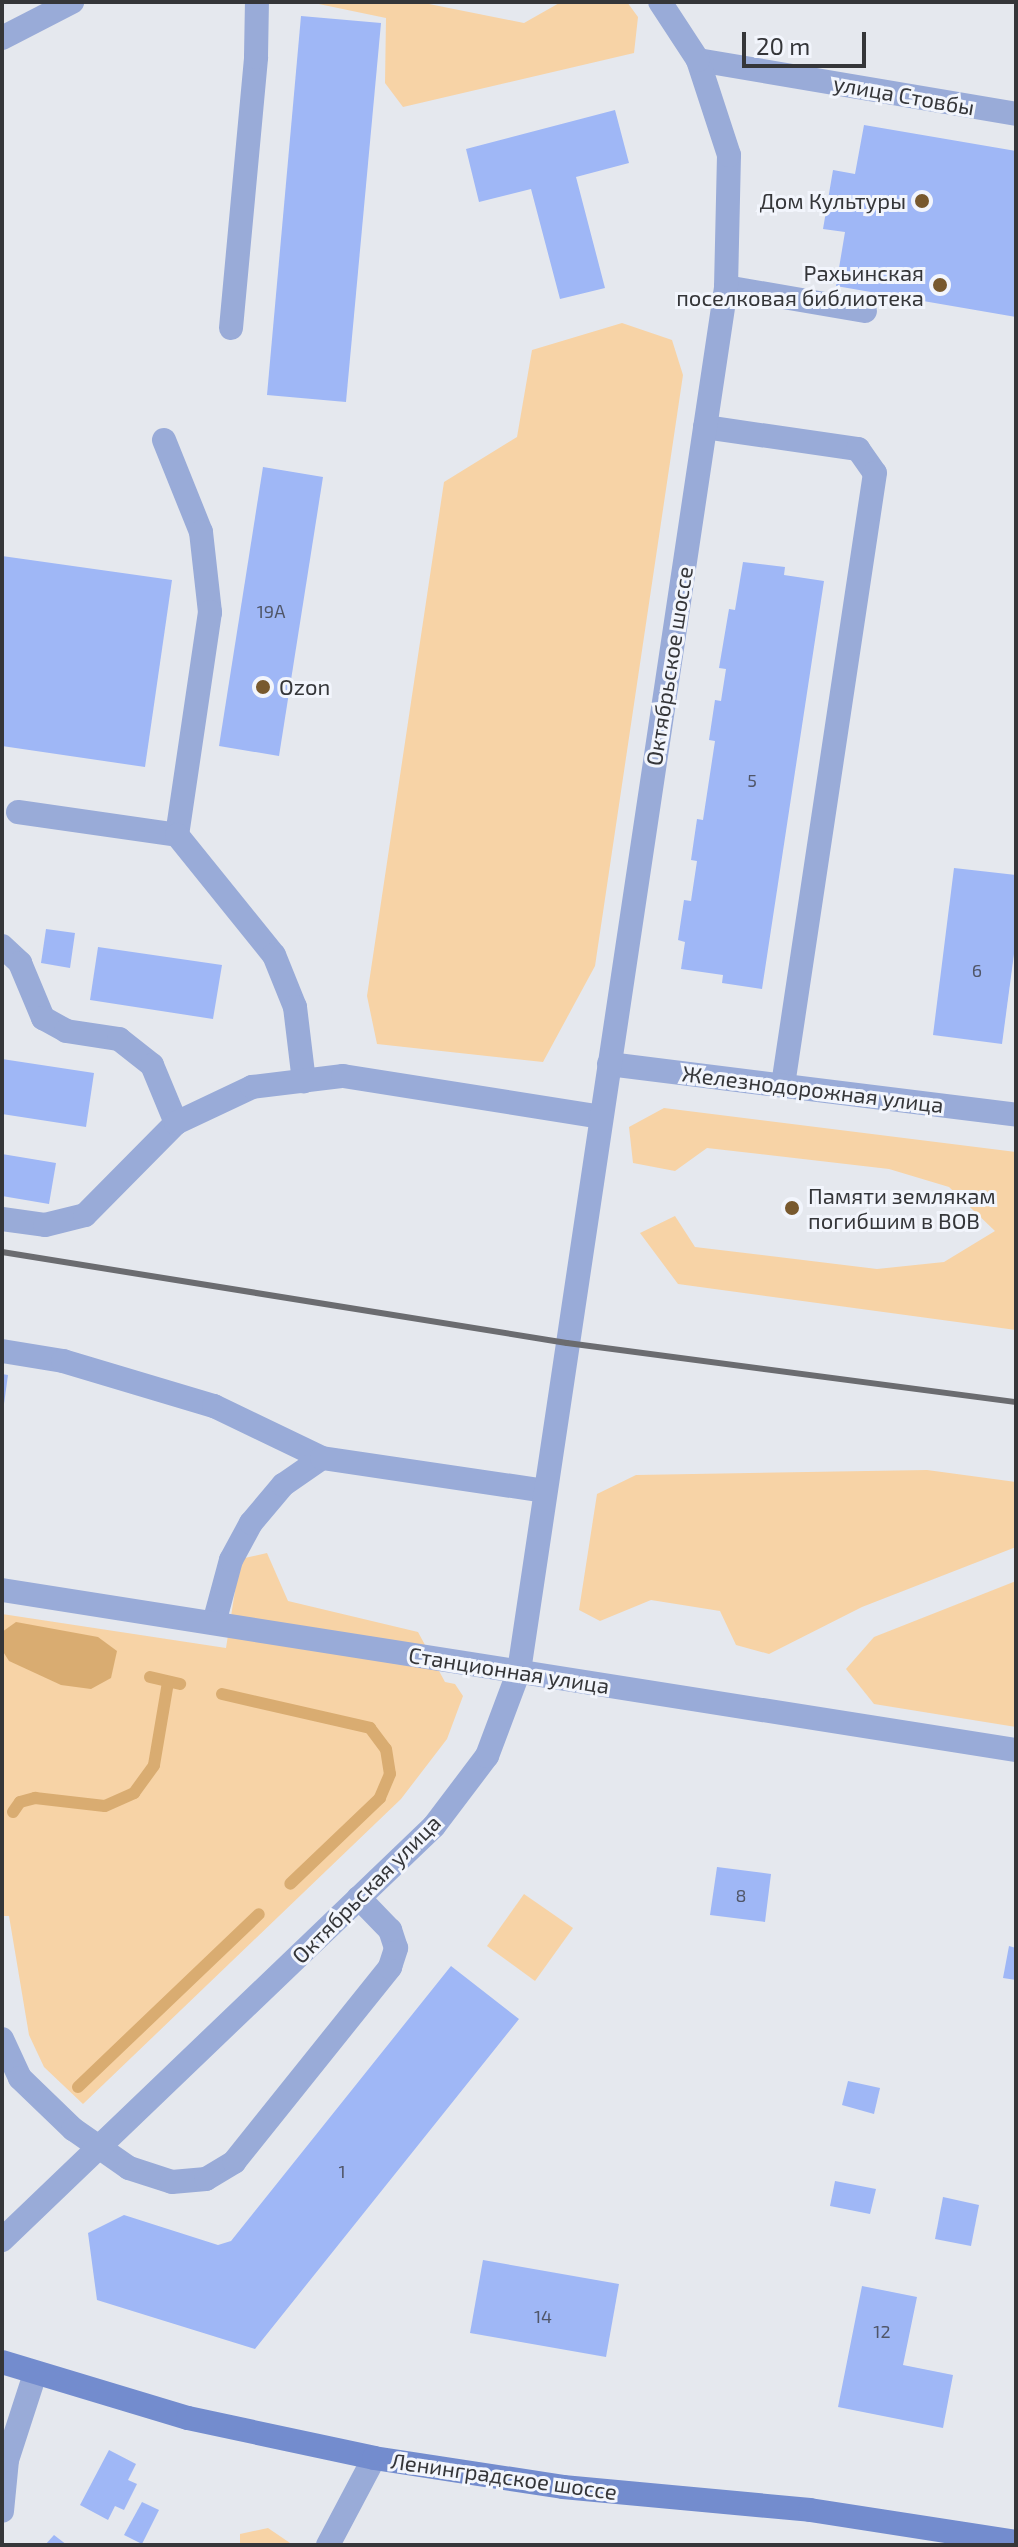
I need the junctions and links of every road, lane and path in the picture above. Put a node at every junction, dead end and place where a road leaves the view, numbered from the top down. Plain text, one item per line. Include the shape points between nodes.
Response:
1 (72, 2) edge
2 (257, 2) edge
3 (660, 2) edge
4 (2, 38) edge
5 (698, 60) junction
6 (1016, 114) edge
7 (726, 287) junction
8 (865, 311) dead end
9 (231, 328) dead end
10 (705, 427) junction
11 (164, 440) dead end
12 (18, 812) dead end
13 (177, 835) junction
14 (2, 946) edge
15 (609, 1064) junction
16 (304, 1081) junction
17 (783, 1085) junction
18 (1016, 1115) edge
19 (601, 1117) junction
20 (176, 1123) junction
21 (2, 1219) edge
22 (567, 1343) joint
23 (2, 1351) edge
24 (322, 1458) junction
25 (545, 1491) junction
26 (2, 1590) edge
27 (214, 1623) junction
28 (519, 1671) junction
29 (1016, 1750) edge
30 (359, 1898) junction
31 (2, 2039) edge
32 (99, 2147) junction
33 (2, 2240) edge
34 (2, 2362) edge
35 (35, 2374) junction
36 (374, 2458) junction
37 (2, 2511) edge
38 (1016, 2542) edge
39 (328, 2545) edge

1 - 4 street
2 - 9 street
3 - 5 street, Октябрьское шоссе
5 - 6 street, улица Стовбы
5 - 7 street, Октябрьское шоссе via 729,155
7 - 8 street
7 - 10 street, Октябрьское шоссе
10 - 15 street, Октябрьское шоссе
10 - 17 street via 858,449 875,473
11 - 13 street via 201,532 210,612
12 - 13 street
13 - 16 street via 274,955 295,1007
14 - 20 street via 20,963 43,1018 66,1031 119,1039 152,1065
15 - 17 street, Железнодорожная улица
15 - 19 street, Октябрьское шоссе
16 - 19 street via 343,1076
16 - 20 street via 252,1087
17 - 18 street, Железнодорожная улица
19 - 22 street, Октябрьское шоссе
20 - 21 street via 85,1215 45,1225
22 - 25 street, Октябрьская улица
23 - 24 street via 63,1361 214,1406
24 - 25 street
24 - 27 street via 283,1485 251,1523 231,1560
25 - 28 street, Октябрьская улица
26 - 27 street, Станционная улица
27 - 28 street, Станционная улица
28 - 29 street, Станционная улица
28 - 30 street, Октябрьская улица via 487,1756 434,1826
30 - 32 street, Октябрьская улица
30 - 32 street via 390,1930 396,1948 390,1967 234,2162 206,2179 172,2182 129,2168
31 - 32 street via 20,2078
32 - 33 street, Октябрьская улица
34 - 35 street, Ленинградское шоссе
35 - 36 street, Ленинградское шоссе via 188,2418
35 - 37 street via 7,2460
36 - 38 street, Ленинградское шоссе via 563,2487 810,2510
36 - 39 street

